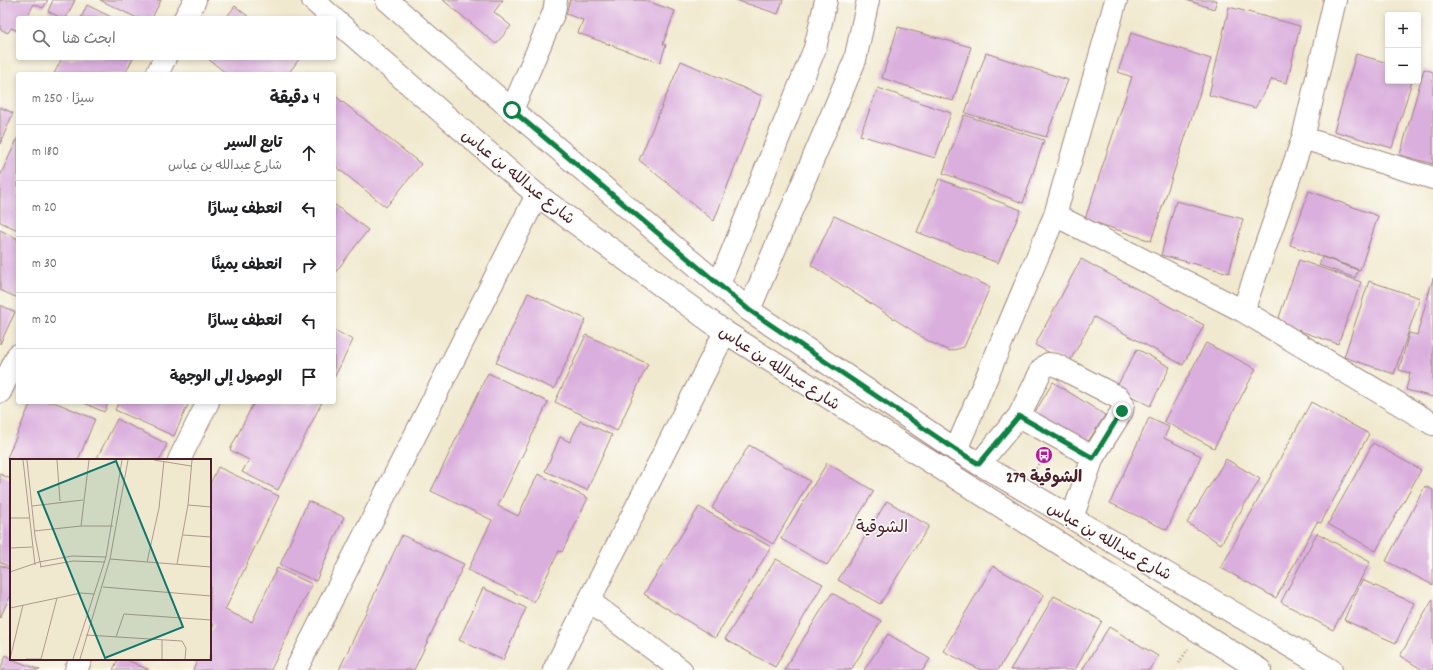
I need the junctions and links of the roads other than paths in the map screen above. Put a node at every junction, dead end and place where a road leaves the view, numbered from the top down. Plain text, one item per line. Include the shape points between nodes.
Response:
1 (194, 0) edge
2 (313, 0) edge
3 (387, 0) edge
4 (556, 0) edge
5 (826, 0) edge
6 (868, 0) edge
7 (1116, 0) edge
8 (1335, 0) edge
9 (186, 16) edge
10 (332, 16) edge
11 (336, 20) edge
12 (164, 60) edge
13 (158, 72) edge
14 (512, 110) junction
15 (1303, 138) junction
16 (1433, 178) edge
17 (537, 195) junction
18 (1055, 215) junction
19 (720, 284) junction
20 (749, 310) junction
21 (1243, 311) junction
22 (725, 332) junction
23 (16, 360) edge
24 (0, 392) edge
25 (207, 404) edge
26 (1019, 416) junction
27 (1433, 424) edge
28 (956, 450) junction
29 (1093, 458) junction
30 (180, 459) edge
31 (979, 464) junction
32 (1072, 518) junction
33 (588, 601) junction
34 (81, 660) edge
35 (76, 670) edge
36 (296, 670) edge
37 (554, 670) edge
38 (680, 670) edge
39 (1260, 670) edge
40 (1331, 670) edge

1 - 9 street
2 - 10 street, شارع عبدالله بن عباس
3 - 14 street, شارع عبدالله بن عباس
4 - 14 street via 554,12
5 - 19 street via 816,48
6 - 20 street via 855,60
7 - 18 street
8 - 15 street
11 - 17 street, شارع عبدالله بن عباس
12 - 13 street
14 - 19 street, شارع عبدالله بن عباس
15 - 16 street
15 - 21 street
17 - 22 street, شارع عبدالله بن عباس
17 - 36 street
18 - 21 street
18 - 28 street
19 - 20 street, شارع عبدالله بن عباس
20 - 28 street, شارع عبدالله بن عباس
21 - 27 street
22 - 33 street
22 - 39 street, شارع عبدالله بن عباس
23 - 24 street
25 - 30 street
26 - 29 street
26 - 29 street via 1042,369 1048,364 1056,365 1119,398 1123,404 1122,411
26 - 31 street
28 - 31 street, شارع عبدالله بن عباس
29 - 32 street
31 - 32 street, شارع عبدالله بن عباس
32 - 40 street, شارع عبدالله بن عباس
33 - 37 street
33 - 38 street
34 - 35 street

